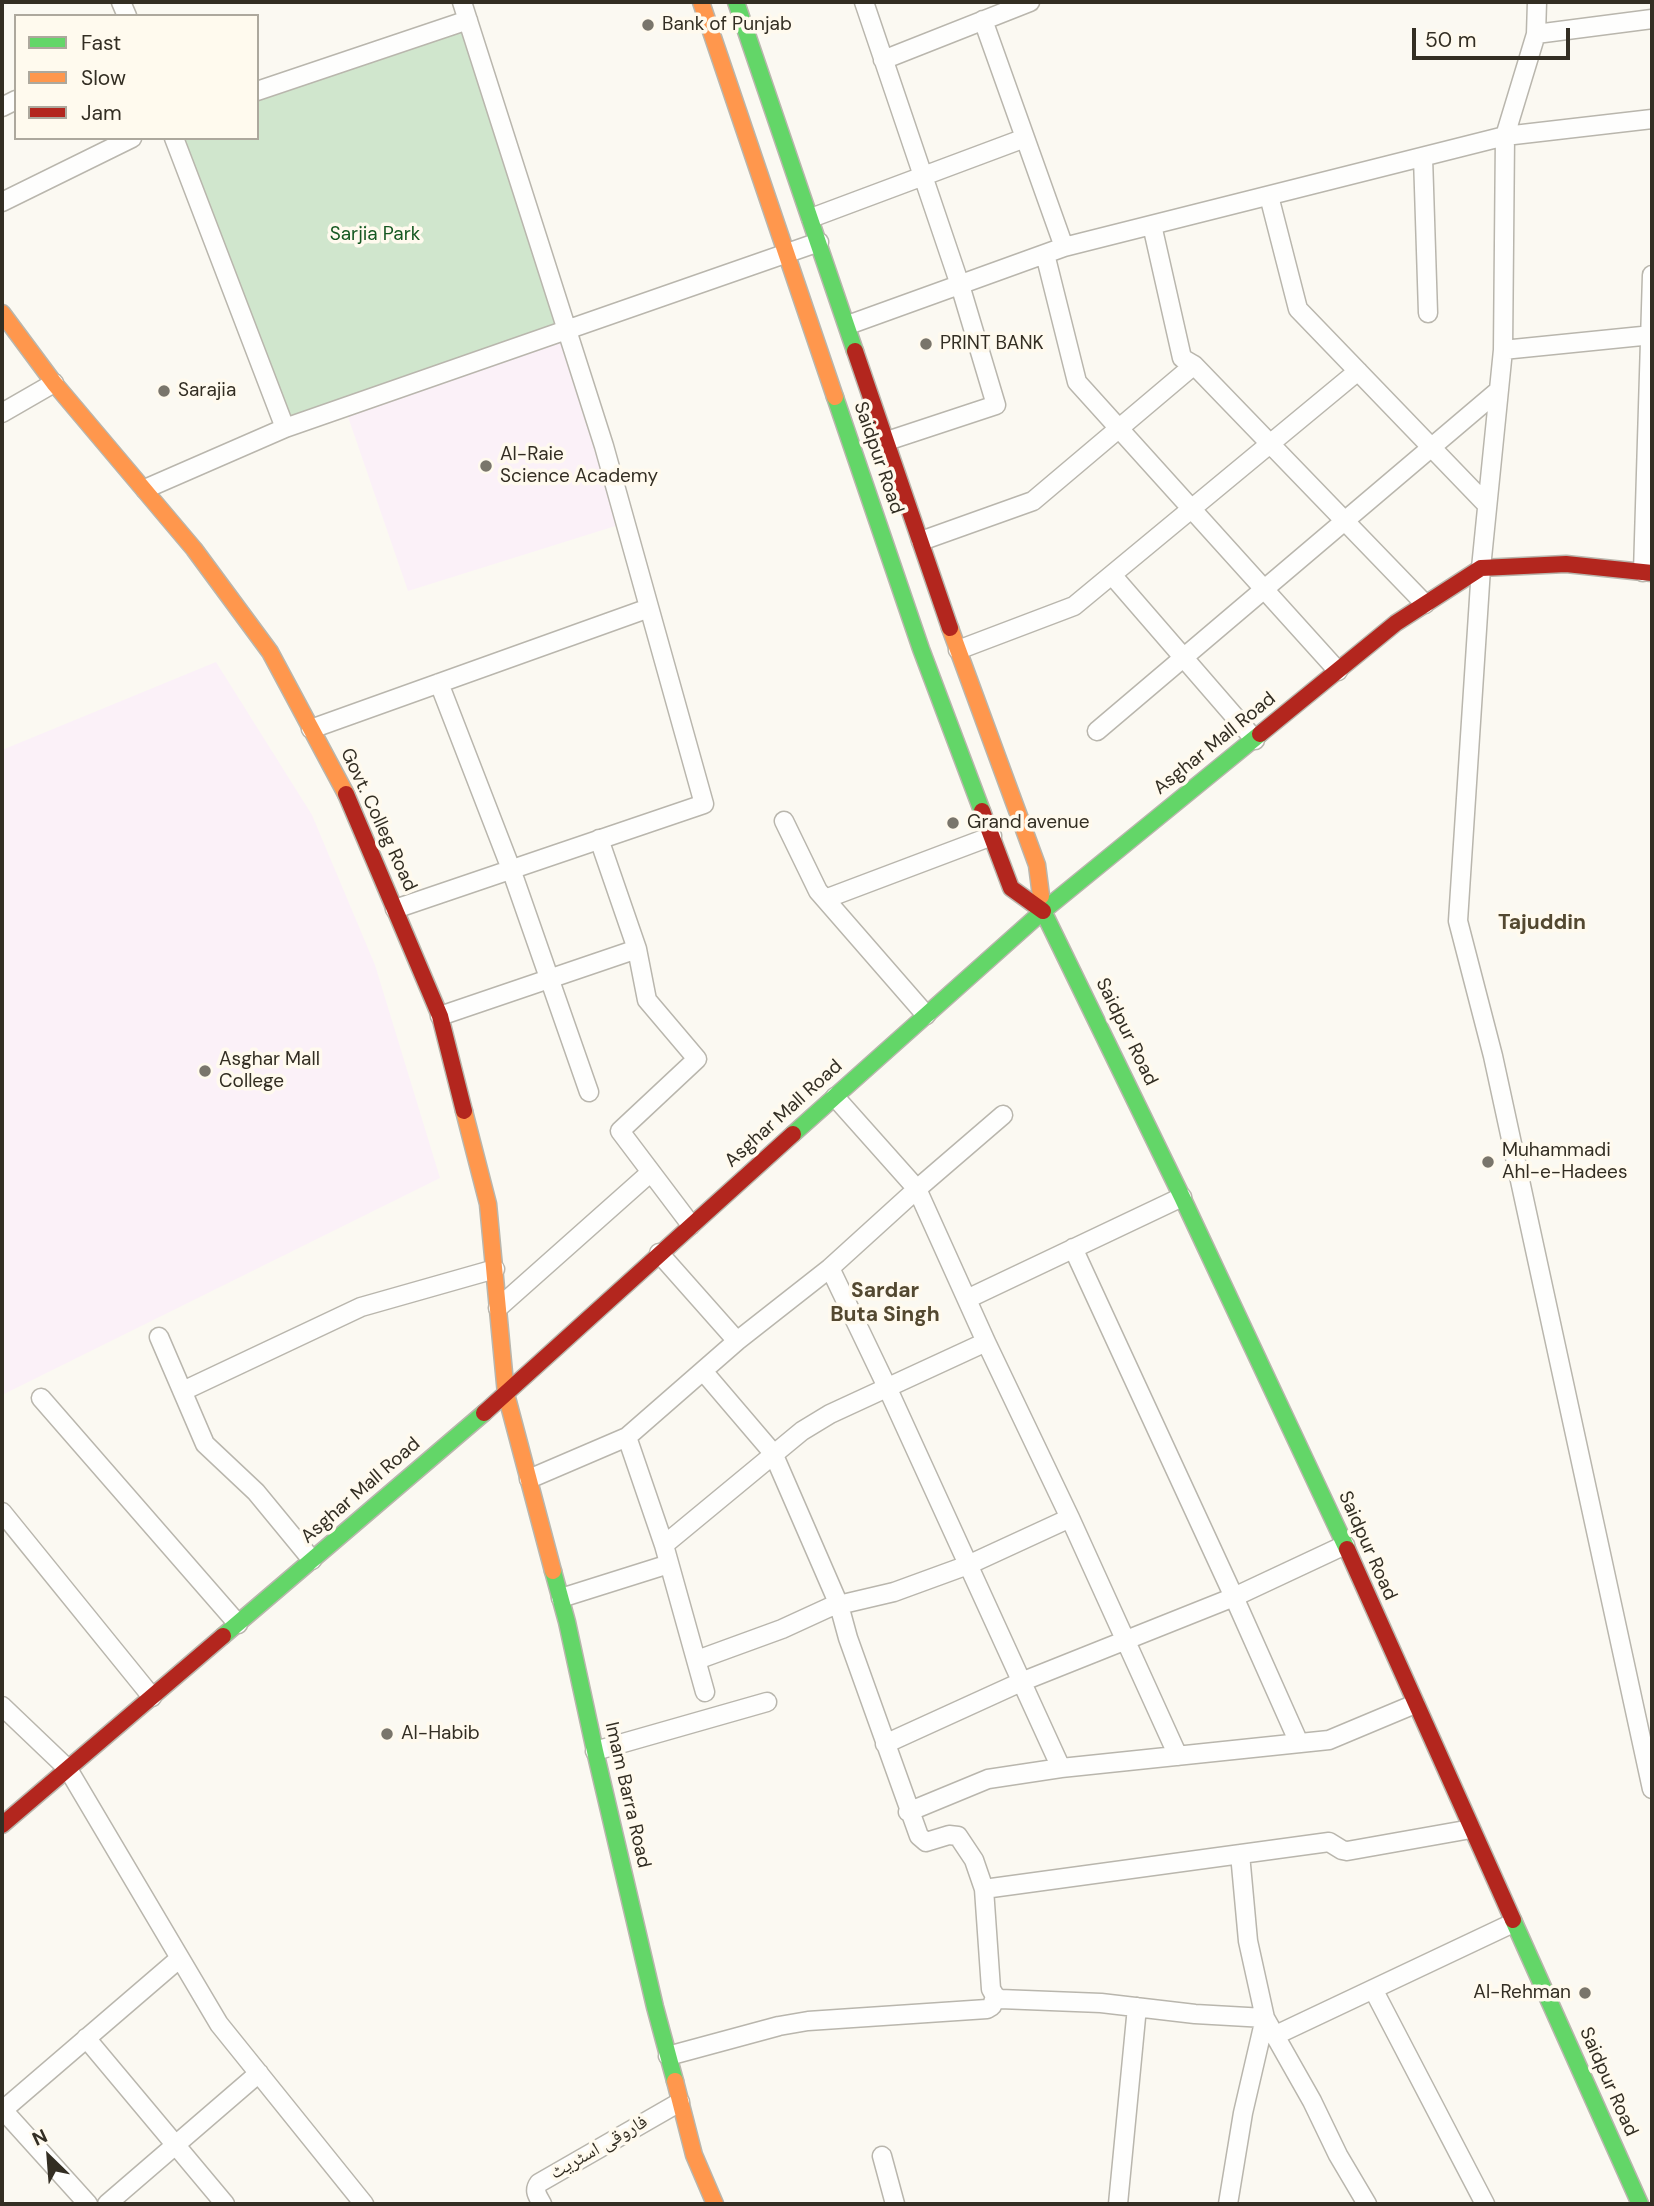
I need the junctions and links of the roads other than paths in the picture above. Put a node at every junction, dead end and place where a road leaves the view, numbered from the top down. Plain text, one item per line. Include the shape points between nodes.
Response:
1 (462, 2) edge
2 (701, 2) edge
3 (736, 2) edge
4 (864, 2) edge
5 (1030, 2) edge
6 (1537, 2) edge
7 (1652, 19) edge
8 (467, 20) junction
9 (983, 20) junction
10 (1536, 34) junction
11 (883, 60) junction
12 (259, 90) edge
13 (1652, 119) edge
14 (1505, 136) junction
15 (1025, 138) junction
16 (128, 140) edge
17 (175, 140) edge
18 (1423, 157) junction
19 (923, 176) junction
20 (1269, 196) junction
21 (2, 202) edge
22 (811, 218) junction
23 (1152, 225) junction
24 (819, 242) junction
25 (1064, 247) junction
26 (787, 254) junction
27 (1045, 254) junction
28 (1652, 275) edge
29 (960, 285) junction
30 (2, 313) edge
31 (1428, 313) dead end
32 (848, 325) junction
33 (567, 331) junction
34 (1651, 335) edge
35 (1503, 349) junction
36 (1194, 365) junction
37 (1358, 371) junction
38 (54, 383) junction
39 (1499, 390) junction
40 (2, 414) edge
41 (285, 429) junction
42 (1118, 429) junction
43 (887, 441) junction
44 (1270, 444) junction
45 (1431, 447) junction
46 (145, 489) junction
47 (1488, 505) junction
48 (1191, 509) junction
49 (1344, 521) junction
50 (921, 541) junction
51 (1481, 568) junction
52 (1648, 573) edge
53 (1112, 575) junction
54 (1264, 589) junction
55 (1425, 604) junction
56 (649, 608) junction
57 (958, 650) junction
58 (1183, 658) junction
59 (1338, 671) junction
60 (439, 683) junction
61 (311, 729) junction
62 (1097, 731) dead end
63 (1255, 740) junction
64 (784, 821) dead end
65 (992, 836) junction
66 (599, 839) junction
67 (511, 869) junction
68 (825, 899) junction
69 (395, 909) junction
70 (1043, 911) junction
71 (637, 949) junction
72 (549, 979) junction
73 (926, 1015) junction
74 (440, 1016) junction
75 (589, 1091) dead end
76 (835, 1097) junction
77 (1003, 1115) dead end
78 (651, 1172) junction
79 (916, 1189) junction
80 (1182, 1197) junction
81 (691, 1225) junction
82 (1073, 1248) junction
83 (659, 1253) junction
84 (830, 1268) junction
85 (495, 1269) junction
86 (967, 1299) junction
87 (498, 1308) junction
88 (159, 1337) dead end
89 (737, 1341) junction
90 (986, 1342) junction
91 (703, 1371) junction
92 (887, 1387) junction
93 (183, 1391) junction
94 (506, 1394) junction
95 (41, 1398) dead end
96 (627, 1437) junction
97 (774, 1453) junction
98 (529, 1479) junction
99 (2, 1512) edge
100 (1070, 1518) junction
101 (664, 1545) junction
102 (1345, 1545) junction
103 (312, 1560) junction
104 (669, 1563) junction
105 (968, 1565) junction
106 (1234, 1597) junction
107 (561, 1598) junction
108 (839, 1605) junction
109 (238, 1624) junction
110 (1126, 1642) junction
111 (697, 1660) junction
112 (1021, 1682) junction
113 (705, 1692) dead end
114 (152, 1698) junction
115 (767, 1702) dead end
116 (1415, 1704) junction
117 (2, 1706) edge
118 (885, 1744) junction
119 (1299, 1744) junction
120 (595, 1751) junction
121 (1178, 1756) junction
122 (1061, 1768) junction
123 (68, 1769) junction
124 (1652, 1789) edge
125 (908, 1812) junction
126 (2, 1825) edge
127 (1471, 1829) junction
128 (1240, 1854) junction
129 (984, 1889) junction
130 (1513, 1923) junction
131 (180, 1958) junction
132 (1373, 1989) junction
133 (995, 1996) junction
134 (1137, 2007) junction
135 (1265, 2018) junction
136 (1276, 2035) junction
137 (86, 2038) junction
138 (668, 2056) junction
139 (259, 2073) junction
140 (680, 2102) junction
141 (2, 2110) edge
142 (176, 2145) junction
143 (882, 2156) dead end
144 (88, 2204) edge
145 (107, 2204) edge
146 (225, 2204) edge
147 (364, 2204) edge
148 (542, 2204) edge
149 (715, 2204) edge
150 (895, 2204) edge
151 (1118, 2204) edge
152 (1228, 2204) edge
153 (1367, 2204) edge
154 (1485, 2204) edge
155 (1640, 2204) edge

1 - 8 street
2 - 26 main road, Saidpur Road
3 - 22 main road, Saidpur Road
4 - 11 street
5 - 9 street
6 - 10 street
7 - 10 street
8 - 12 street
8 - 33 street
9 - 11 street
9 - 15 street
10 - 14 street
11 - 19 street
13 - 14 street
14 - 18 street
14 - 35 street
15 - 19 street
15 - 25 street
16 - 21 street
17 - 41 street
18 - 20 street
18 - 31 street
19 - 22 street
19 - 29 street
20 - 23 street
20 - 37 street via 1298,309
22 - 24 main road, Saidpur Road
23 - 25 street
23 - 36 street via 1182,358
24 - 26 street
24 - 32 main road, Saidpur Road
25 - 27 street
26 - 33 street
26 - 65 main road, Saidpur Road via 921,649
27 - 29 street
27 - 42 street via 1077,382
28 - 34 street
29 - 32 street
29 - 43 street via 996,405
30 - 38 main road, Govt. Colleg Road
32 - 43 main road, Saidpur Road
33 - 41 street
33 - 56 street
34 - 35 street
34 - 52 street
35 - 39 street
36 - 42 street
36 - 44 street
37 - 44 street
37 - 45 street
38 - 40 street
38 - 46 main road, Govt. Colleg Road
39 - 45 street
39 - 47 street
41 - 46 street
42 - 48 street
42 - 50 street via 1033,501
43 - 50 main road, Saidpur Road
44 - 48 street
44 - 49 street
45 - 47 street
45 - 49 street
46 - 61 main road, Govt. Colleg Road via 270,652
47 - 51 street
48 - 53 street
48 - 54 street
49 - 54 street
49 - 55 street
50 - 57 main road, Saidpur Road
51 - 52 main road via 1566,564
51 - 55 main road, Asghar Mall Road
51 - 124 street via 1458,921 1493,1056
53 - 57 street via 1074,606
53 - 58 street
54 - 58 street
54 - 59 street
55 - 59 main road, Asghar Mall Road
56 - 60 street
56 - 66 street via 704,804
57 - 70 main road, Saidpur Road via 1037,865
58 - 62 street
58 - 63 street
59 - 63 main road, Asghar Mall Road
60 - 61 street
60 - 67 street
61 - 69 main road, Govt. Colleg Road via 352,805
63 - 70 main road, Asghar Mall Road
64 - 68 street
65 - 68 street
65 - 70 main road, Saidpur Road via 1011,887
66 - 67 street
66 - 71 street
67 - 69 street
67 - 72 street
68 - 73 street
69 - 74 main road, Govt. Colleg Road
70 - 73 main road, Asghar Mall Road
70 - 80 main road, Saidpur Road
71 - 72 street
71 - 78 street via 647,1000 697,1059 620,1131
72 - 74 street
72 - 75 street
73 - 76 main road, Asghar Mall Road
74 - 85 main road, Govt. Colleg Road via 488,1204
76 - 79 street
76 - 81 main road, Asghar Mall Road
77 - 79 street
78 - 81 street
78 - 87 street
79 - 84 street
79 - 86 street
80 - 82 street
80 - 102 main road, Saidpur Road
81 - 83 main road, Asghar Mall Road
82 - 86 street
82 - 106 street
83 - 89 street
83 - 94 main road, Asghar Mall Road
84 - 89 street
84 - 92 street
85 - 87 main road, Govt. Colleg Road
85 - 93 street via 361,1307
86 - 90 street
87 - 94 main road, Govt. Colleg Road
88 - 93 street
89 - 91 street
90 - 92 street
90 - 100 street
91 - 96 street
91 - 97 street
92 - 97 street via 830,1414
92 - 105 street
93 - 103 street via 205,1444 256,1492
94 - 98 main road, Imam Barra Road
94 - 103 main road, Asghar Mall Road
95 - 109 street
96 - 98 street
96 - 101 street
97 - 101 street
97 - 108 street
98 - 107 main road, Imam Barra Road
99 - 114 street
100 - 105 street
100 - 110 street
101 - 104 street
102 - 106 street
102 - 116 main road, Saidpur Road
103 - 109 main road, Asghar Mall Road
104 - 107 street
104 - 111 street
105 - 108 street via 894,1592
105 - 112 street
106 - 110 street
106 - 119 street
107 - 120 main road, Imam Barra Road
108 - 111 street
108 - 118 street
109 - 114 main road, Asghar Mall Road
110 - 112 street
110 - 121 street
111 - 113 street
112 - 118 street
112 - 122 street
114 - 123 main road, Asghar Mall Road
115 - 120 street
116 - 119 street via 1329,1740
116 - 127 main road, Saidpur Road
117 - 123 street
118 - 125 street
119 - 121 street
120 - 138 main road, Imam Barra Road
121 - 122 street
122 - 125 street via 988,1779
123 - 126 main road, Asghar Mall Road
123 - 131 street
125 - 129 street via 926,1843 958,1836 974,1860
127 - 128 street via 1347,1851 1329,1842
127 - 130 main road, Saidpur Road
128 - 129 street
128 - 135 street via 1248,1941
129 - 133 street
130 - 132 street
130 - 155 main road, Saidpur Road
131 - 137 street
131 - 139 street via 219,2024
132 - 136 street
132 - 154 street
133 - 134 street
133 - 138 street via 987,2009 808,2021
134 - 135 street
134 - 151 street
135 - 136 street
135 - 152 street
136 - 153 street
137 - 141 street
137 - 142 street
138 - 140 main road, Imam Barra Road
139 - 142 street
139 - 147 street
140 - 148 street, فاروقی اسٹریٹ via 539,2183 536,2193
140 - 149 main road, Imam Barra Road via 694,2155
141 - 144 street
142 - 145 street
142 - 146 street
143 - 150 street

